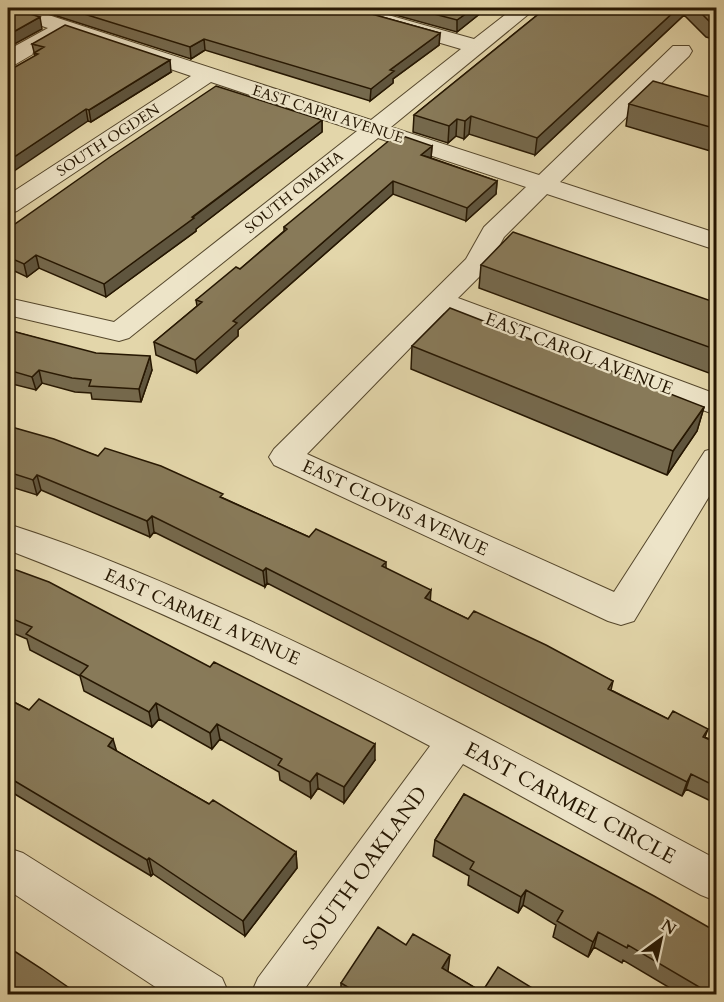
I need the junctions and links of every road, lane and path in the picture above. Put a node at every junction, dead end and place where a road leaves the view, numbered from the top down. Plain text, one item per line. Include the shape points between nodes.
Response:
1 (8, 8) edge
2 (342, 8) edge
3 (526, 8) edge
4 (65, 27) junction
5 (478, 47) junction
6 (681, 51) dead end
7 (8, 59) edge
8 (209, 74) junction
9 (373, 129) junction
10 (543, 184) junction
11 (8, 206) edge
12 (717, 242) edge
13 (442, 302) junction
14 (8, 307) edge
15 (717, 405) edge
16 (717, 459) edge
17 (8, 537) edge
18 (456, 742) junction
19 (8, 867) edge
20 (717, 881) edge
21 (206, 994) edge
22 (274, 994) edge

1 - 4 street, EAST CAPRI AVENUE
2 - 5 street
3 - 5 street, SOUTH OMAHA
4 - 7 street
4 - 8 street, EAST CAPRI AVENUE
5 - 9 street, SOUTH OMAHA
6 - 10 street, EAST CLOVIS AVENUE via 654,89
8 - 9 street, EAST CAPRI AVENUE
8 - 11 street, SOUTH OGDEN
9 - 10 street, EAST CAPRI AVENUE
9 - 14 street, SOUTH OMAHA via 119,332
10 - 12 street, EAST CAPRI AVENUE
10 - 13 street, EAST CLOVIS AVENUE via 493,233 477,264
13 - 15 street, EAST CAROL AVENUE
13 - 16 street, EAST CLOVIS AVENUE via 285,457 621,611
17 - 18 street, EAST CARMEL AVENUE via 76,561 244,632
18 - 20 street, EAST CARMEL CIRCLE
18 - 22 street, SOUTH OAKLAND
19 - 21 street

